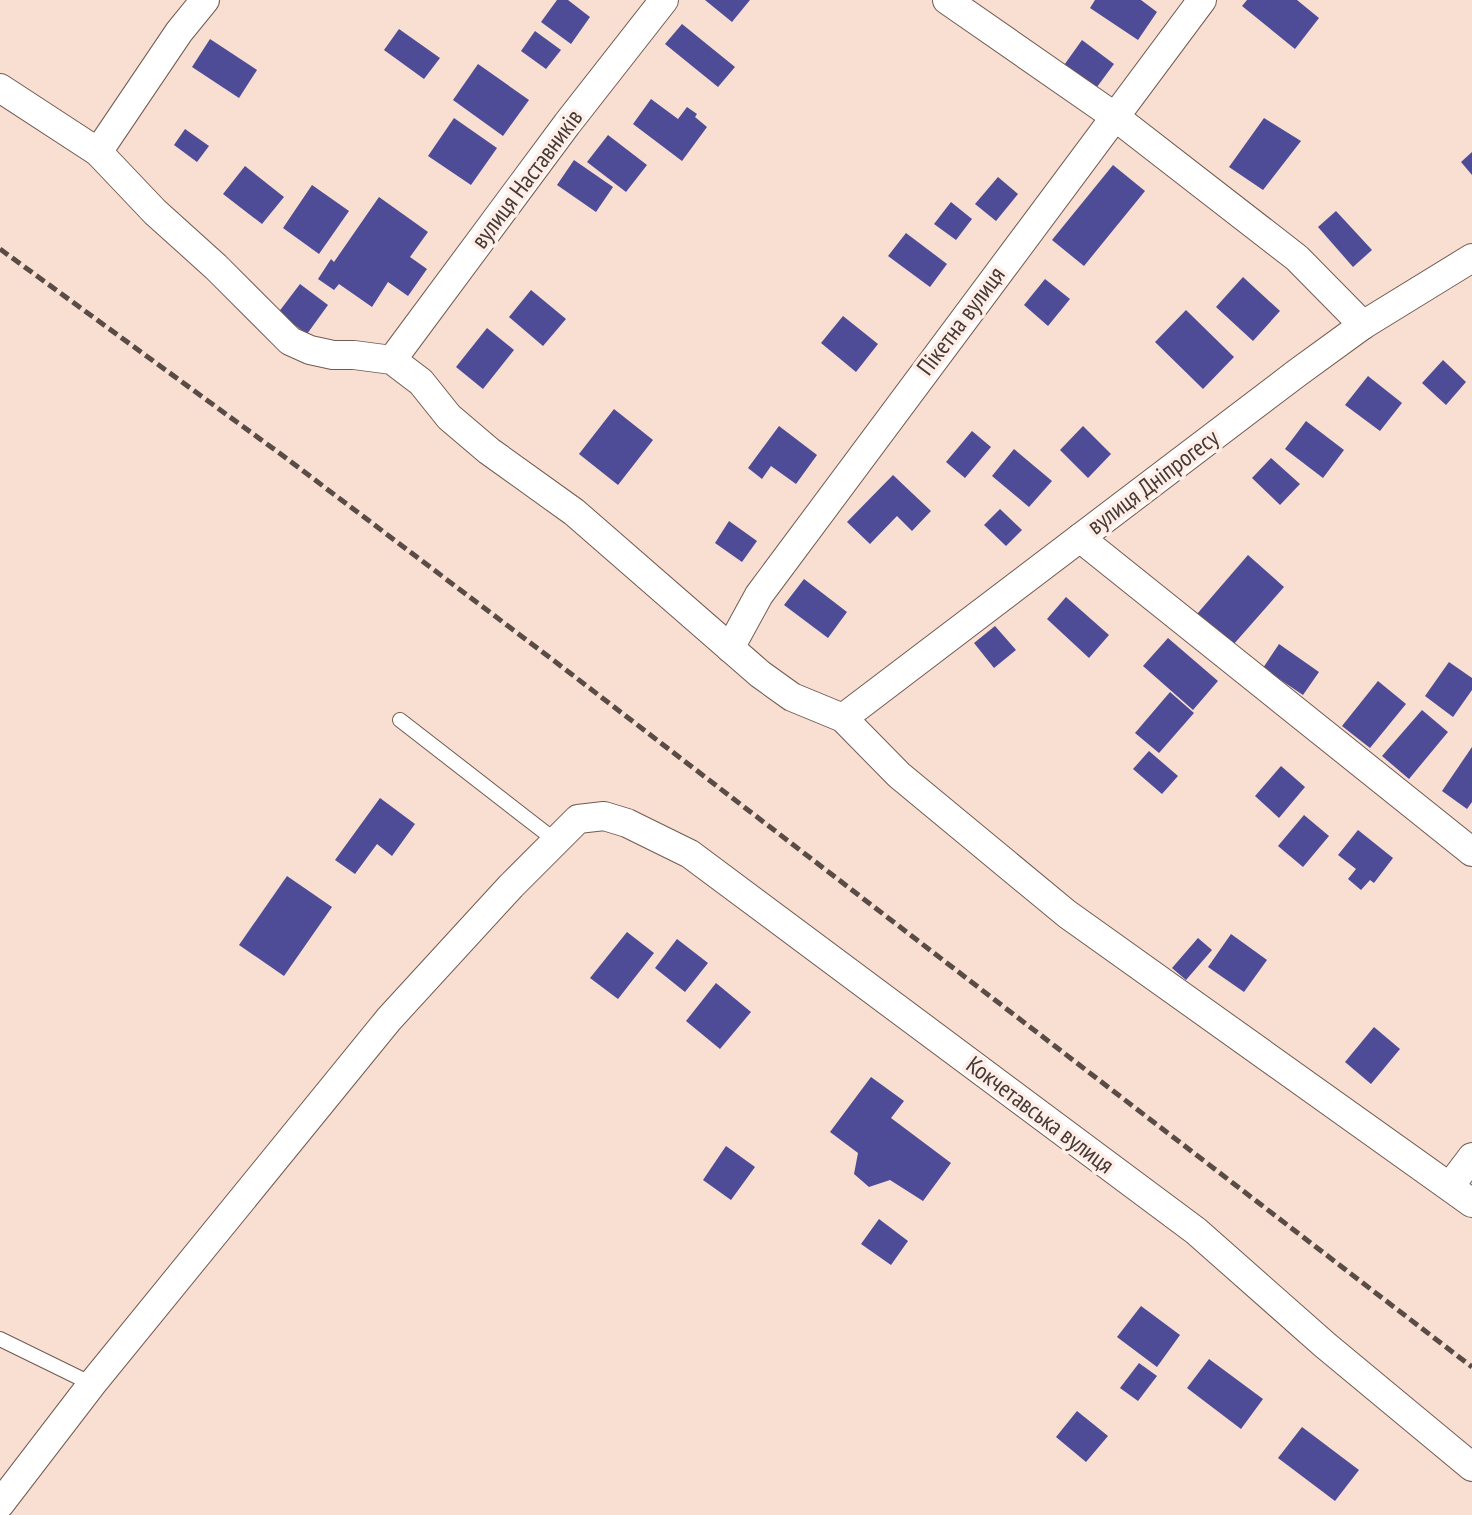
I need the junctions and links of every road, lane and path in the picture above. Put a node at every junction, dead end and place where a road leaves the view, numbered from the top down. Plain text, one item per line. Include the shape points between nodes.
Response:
1 (205, 0) edge
2 (664, 0) edge
3 (947, 0) edge
4 (1202, 0) edge
5 (0, 88) edge
6 (1114, 116) junction
7 (98, 152) junction
8 (1472, 258) edge
9 (1363, 325) junction
10 (392, 360) junction
11 (1080, 538) junction
12 (730, 648) junction
13 (843, 718) junction
14 (400, 720) dead end
15 (556, 841) junction
16 (1472, 852) edge
17 (1472, 1157) edge
18 (1461, 1195) edge
19 (0, 1339) edge
20 (92, 1384) junction
21 (1472, 1467) edge
22 (0, 1504) edge

1 - 7 street
2 - 10 street, вулиця Наставників
3 - 6 street
4 - 6 street, Пікетна вулиця
5 - 7 street
6 - 9 street via 1297,258
6 - 12 street, Пікетна вулиця via 759,595
7 - 10 street via 290,341 333,355
8 - 9 street, вулиця Дніпрогесу
9 - 11 street, вулиця Дніпрогесу
10 - 12 street via 421,382 449,417 574,512
11 - 13 street, вулиця Дніпрогесу
11 - 16 street
12 - 13 street via 792,697
13 - 18 street via 899,775 1067,914
14 - 15 lane
15 - 20 street via 389,1020
15 - 21 street, Кокчетавська вулиця via 578,819 604,816 690,853 1196,1231
17 - 18 street
19 - 20 lane
20 - 22 street

